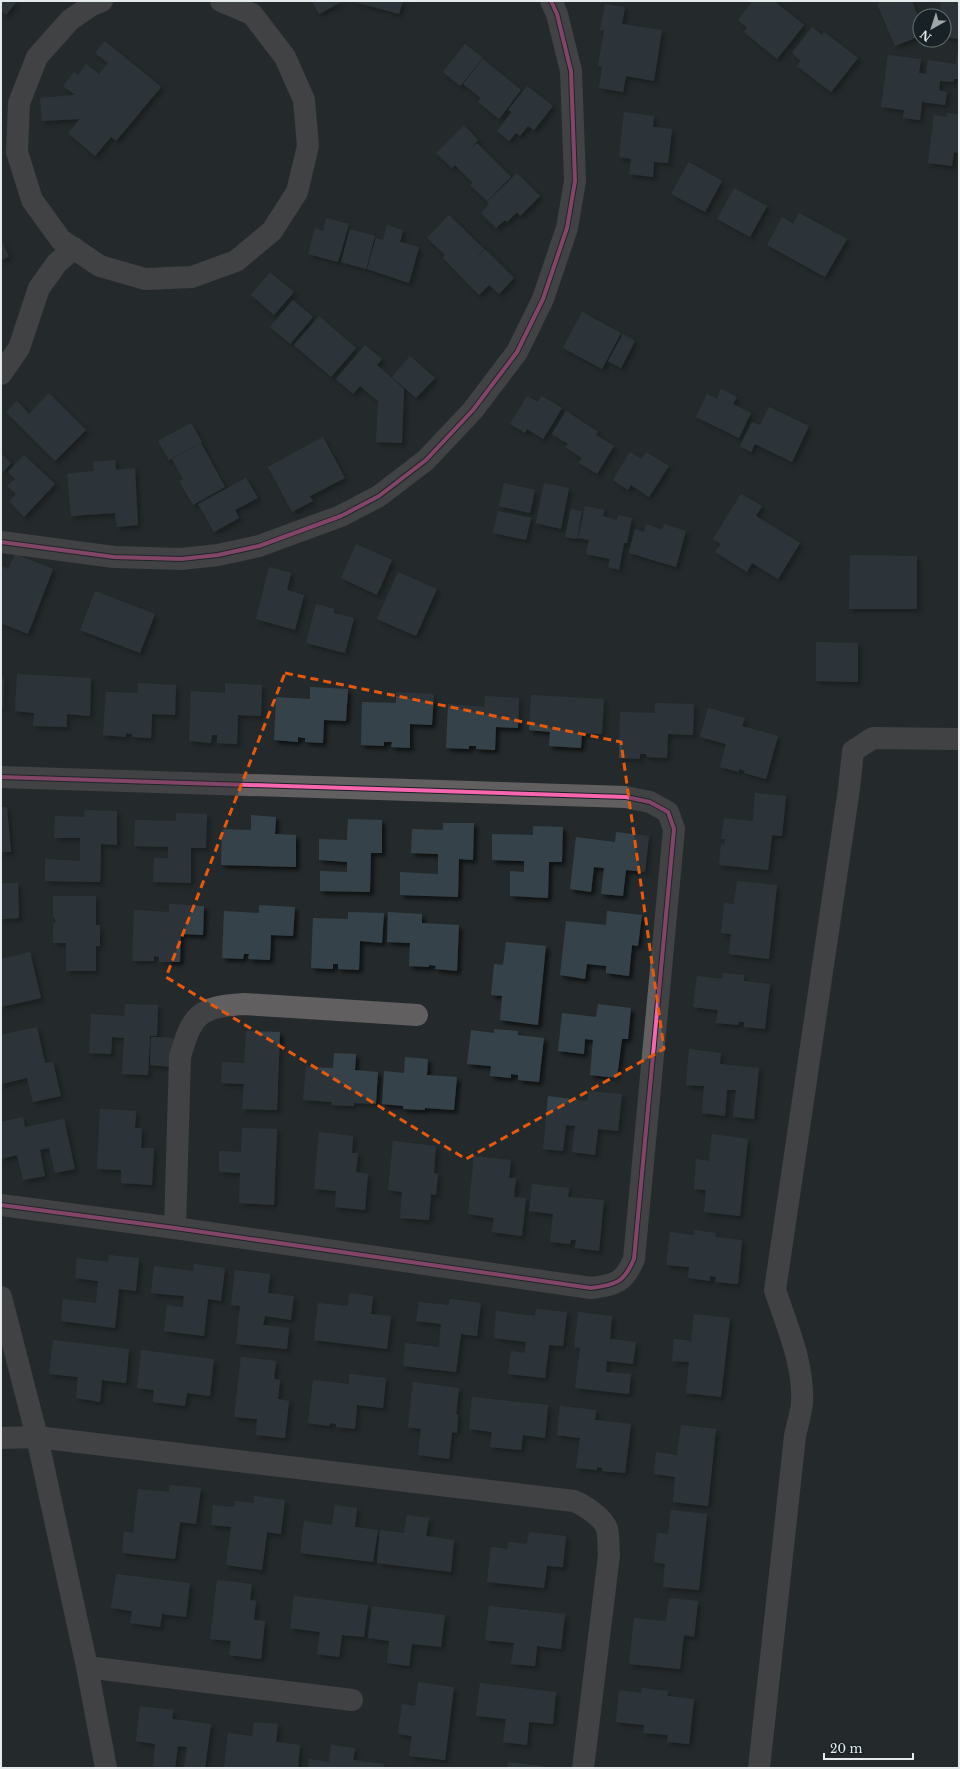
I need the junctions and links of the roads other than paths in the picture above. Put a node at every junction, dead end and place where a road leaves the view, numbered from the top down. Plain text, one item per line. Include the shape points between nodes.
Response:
1 (221, 1) edge
2 (551, 1) edge
3 (94, 2) edge
4 (258, 8) edge
5 (10, 103) edge
6 (9, 146) edge
7 (74, 248) junction
8 (1, 374) edge
9 (1, 542) edge
10 (959, 739) edge
11 (1, 777) edge
12 (417, 1015) dead end
13 (1, 1206) edge
14 (175, 1228) junction
15 (1, 1297) edge
16 (37, 1437) junction
17 (1, 1438) edge
18 (87, 1667) junction
19 (352, 1700) dead end
20 (106, 1768) edge
21 (583, 1768) edge
22 (759, 1768) edge

1 - 4 street
2 - 9 street via 557,14 571,71 575,181 567,228 543,298 517,352 473,410 426,460 379,496 341,516 259,546 218,555 180,559 114,557
3 - 5 street via 70,20 37,57
4 - 7 street via 285,57 304,100 308,146 297,192 272,231 236,261 192,277 145,279 100,266
5 - 6 street
6 - 7 street via 17,152 32,200 61,240
7 - 8 street via 57,263 39,288 19,348
10 - 22 street via 873,738 853,751 775,1290 798,1357 802,1404 795,1436
11 - 14 street via 626,797 650,802 668,812 674,829 634,1259 621,1281 591,1288
12 - 14 street via 244,1004 221,1006 200,1014 187,1033 180,1057
13 - 14 street
15 - 16 street
16 - 17 street
16 - 18 street
16 - 21 street via 566,1500 584,1505 607,1528 609,1555
18 - 19 street
18 - 20 street

